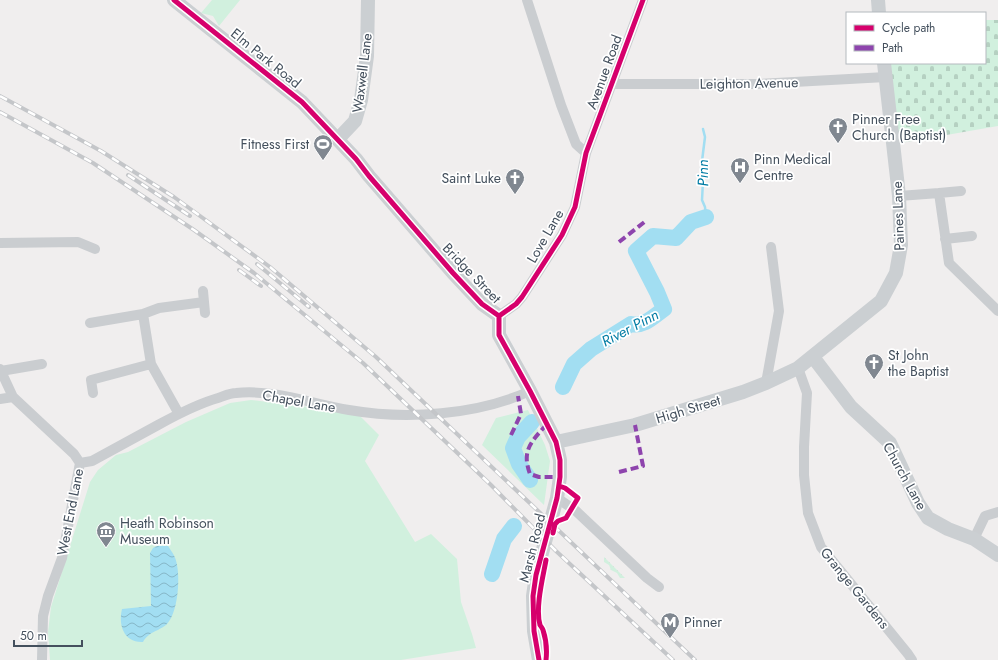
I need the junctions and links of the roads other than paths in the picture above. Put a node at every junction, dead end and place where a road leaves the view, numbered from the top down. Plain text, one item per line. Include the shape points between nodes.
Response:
1 (174, 0) edge
2 (368, 0) edge
3 (527, 0) edge
4 (643, 0) edge
5 (878, 0) edge
6 (879, 12) edge
7 (884, 64) edge
8 (886, 78) junction
9 (612, 84) junction
10 (338, 139) junction
11 (586, 153) junction
12 (961, 191) dead end
13 (939, 193) junction
14 (899, 196) junction
15 (972, 236) dead end
16 (945, 239) junction
17 (0, 243) edge
18 (771, 247) dead end
19 (95, 249) dead end
20 (203, 291) dead end
21 (204, 302) junction
22 (998, 310) edge
23 (205, 313) dead end
24 (143, 314) junction
25 (499, 316) junction
26 (90, 323) dead end
27 (813, 356) junction
28 (42, 364) dead end
29 (151, 364) junction
30 (798, 368) junction
31 (0, 370) edge
32 (766, 383) junction
33 (530, 390) junction
34 (93, 393) dead end
35 (13, 397) junction
36 (0, 399) edge
37 (179, 414) junction
38 (556, 442) junction
39 (80, 463) junction
40 (557, 498) junction
41 (998, 512) edge
42 (974, 539) junction
43 (998, 555) edge
44 (659, 587) dead end
45 (42, 660) edge
46 (539, 660) edge
47 (912, 660) edge

1 - 10 street, Elm Park Road via 302,102
2 - 10 street, Waxwell Lane via 367,56 358,112 356,121
3 - 11 street via 576,144
4 - 9 street, Avenue Road
5 - 6 street
7 - 8 street, Paines Lane
8 - 9 street, Leighton Avenue via 759,84
8 - 14 street, Paines Lane
9 - 11 street, Avenue Road
10 - 25 street, Bridge Street via 449,269 482,304
11 - 25 street, Love Lane via 575,207 562,234 522,297
12 - 13 street
13 - 14 street
13 - 16 street
14 - 27 street, Paines Lane via 902,245 896,273 881,301
15 - 16 street
16 - 22 street via 949,263
17 - 19 street via 78,242
18 - 32 street via 779,311
20 - 21 street
21 - 23 street
21 - 24 street via 159,308
24 - 26 street
24 - 29 street
25 - 33 street, Bridge Street via 499,335
27 - 30 street, High Street
27 - 42 street, Church Lane via 852,407 890,443 918,503 928,518
28 - 31 street
29 - 34 street via 91,380
29 - 37 street
30 - 32 street, High Street
30 - 47 street, Grange Gardens via 807,393 804,468 808,513 821,547
31 - 35 street, West End Lane
32 - 38 street, High Street via 635,425
33 - 37 street, Chapel Lane via 477,407 450,412 401,415 349,410 296,398 249,392 234,393 201,403
33 - 38 street, Bridge Street
35 - 36 street
35 - 39 street, West End Lane via 74,454
37 - 39 street, Chapel Lane via 92,461
38 - 40 street, Marsh Road via 560,460
39 - 45 street, West End Lane via 62,558 48,596 44,616
40 - 44 street via 576,510
40 - 46 street, Marsh Road via 536,575 533,596 534,631
41 - 42 street via 985,516
42 - 43 street, Church Lane

